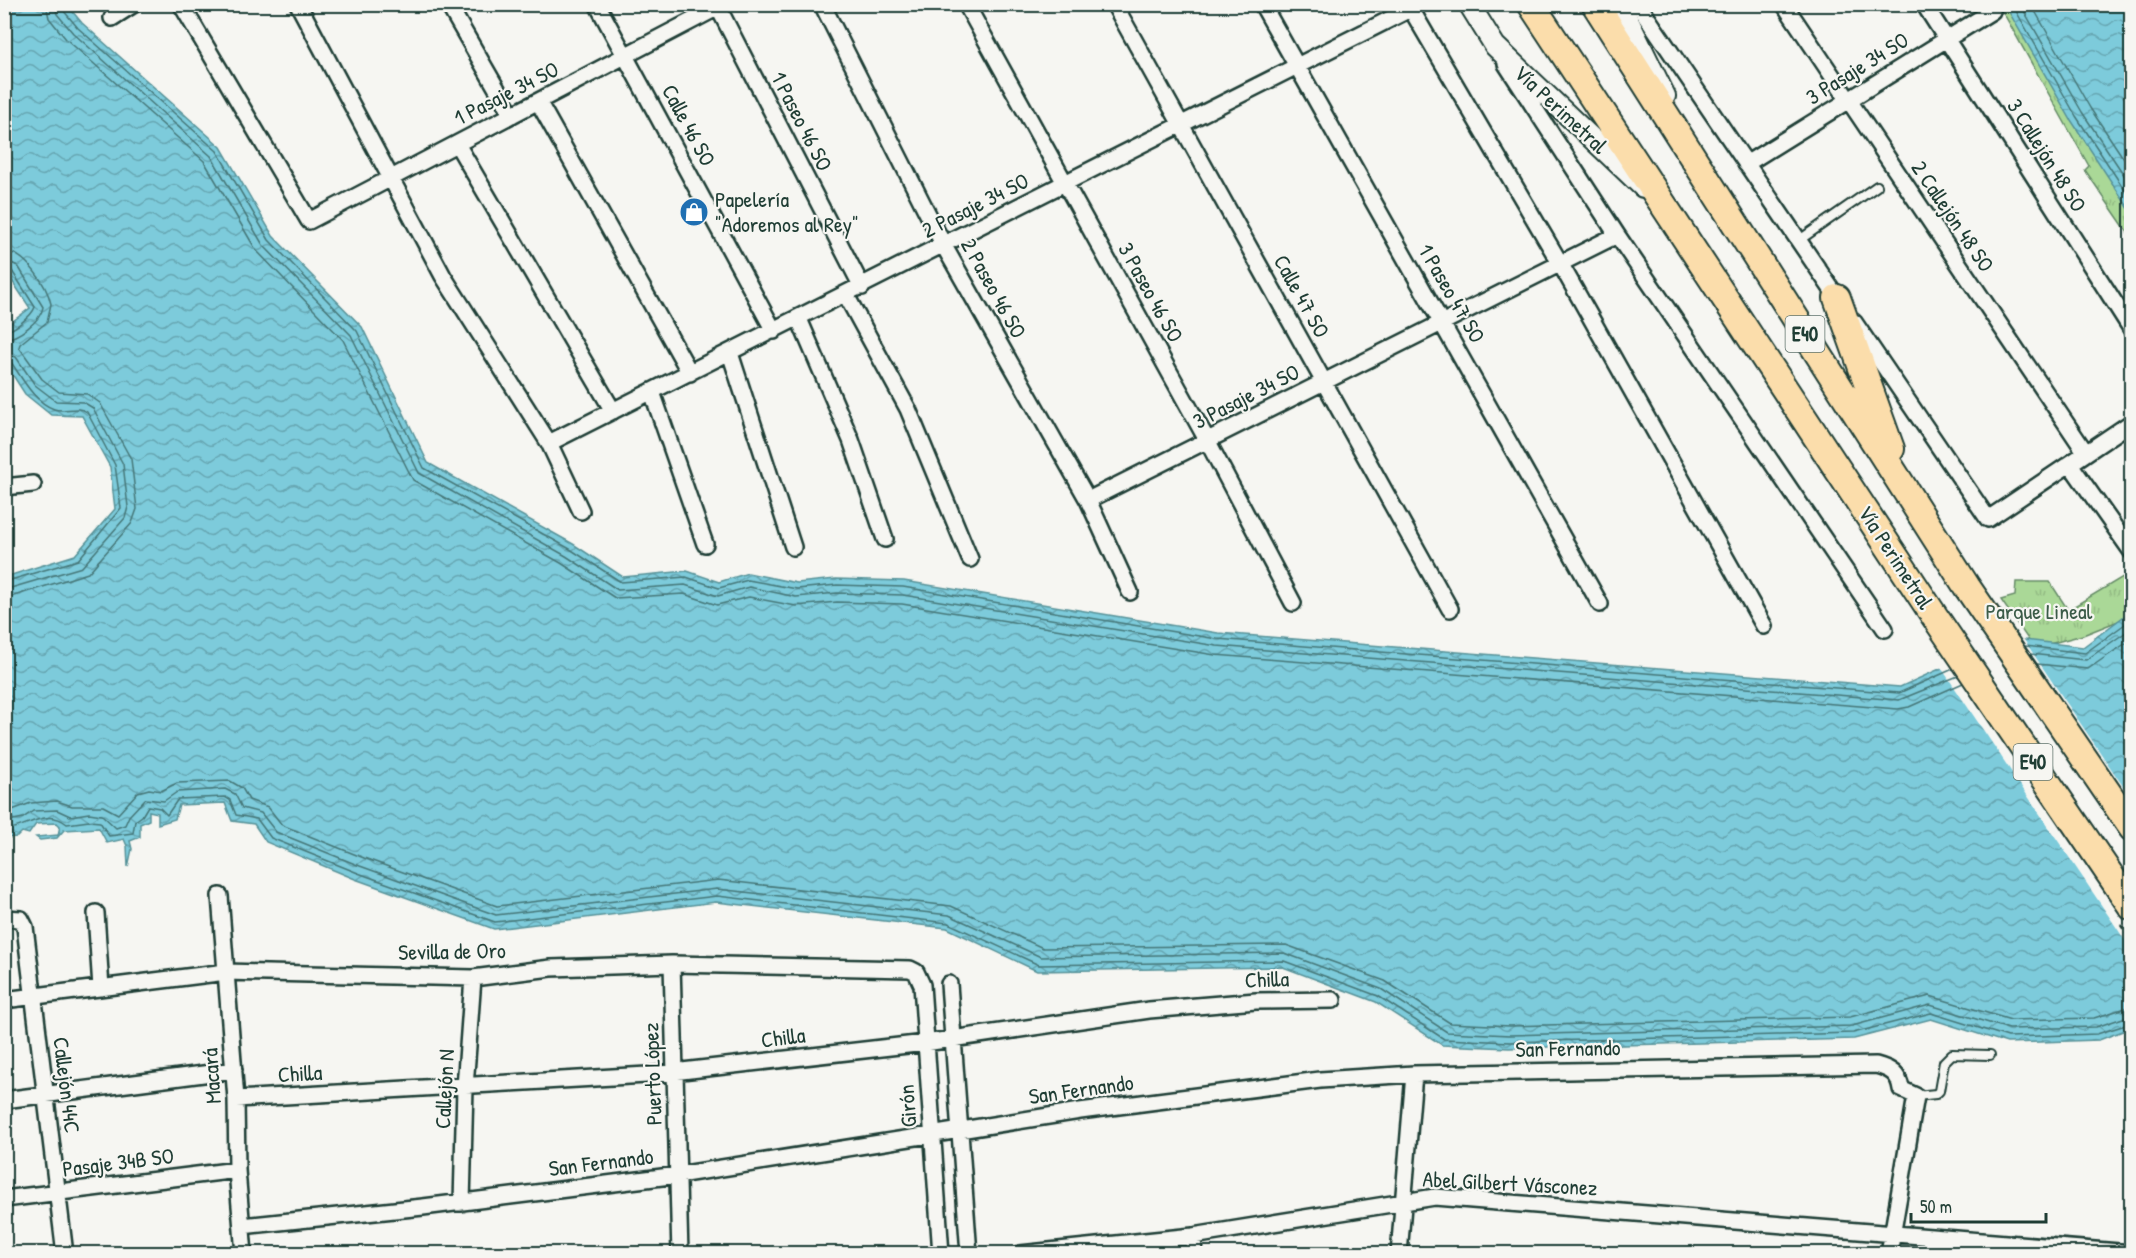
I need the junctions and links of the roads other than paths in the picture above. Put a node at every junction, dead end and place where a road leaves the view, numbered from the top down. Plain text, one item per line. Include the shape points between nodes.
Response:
1 (134, 4) edge
2 (181, 4) edge
3 (298, 4) edge
4 (448, 4) edge
5 (597, 4) edge
6 (822, 4) edge
7 (966, 4) edge
8 (1114, 4) edge
9 (1262, 4) edge
10 (1469, 4) edge
11 (1531, 4) edge
12 (1595, 4) edge
13 (1620, 4) edge
14 (1638, 4) edge
15 (1784, 4) edge
16 (1924, 4) edge
17 (721, 6) edge
18 (1416, 7) edge
19 (1992, 11) dead end
20 (112, 18) dead end
21 (1947, 39) junction
22 (1495, 46) junction
23 (626, 56) junction
24 (1297, 67) junction
25 (1847, 100) junction
26 (539, 103) junction
27 (512, 115) junction
28 (1182, 125) junction
29 (456, 144) junction
30 (1746, 164) junction
31 (391, 178) junction
32 (1706, 179) junction
33 (1066, 184) junction
34 (1877, 186) dead end
35 (1663, 205) junction
36 (1617, 235) junction
37 (1798, 241) junction
38 (944, 246) junction
39 (1560, 263) junction
40 (862, 287) junction
41 (846, 296) junction
42 (1837, 298) junction
43 (799, 319) junction
44 (1443, 322) junction
45 (2132, 330) edge
46 (774, 331) junction
47 (730, 354) junction
48 (690, 373) junction
49 (1324, 382) junction
50 (652, 392) junction
51 (614, 411) junction
52 (2132, 422) edge
53 (1207, 440) junction
54 (549, 443) junction
55 (2086, 453) junction
56 (2070, 464) junction
57 (33, 484) dead end
58 (4, 487) edge
59 (1905, 489) junction
60 (1088, 500) junction
61 (581, 511) dead end
62 (885, 538) dead end
63 (705, 544) dead end
64 (793, 547) dead end
65 (2132, 552) edge
66 (970, 559) dead end
67 (1130, 592) dead end
68 (1293, 603) dead end
69 (1600, 604) dead end
70 (1450, 609) dead end
71 (1764, 626) dead end
72 (1886, 629) dead end
73 (2132, 828) edge
74 (220, 896) dead end
75 (2132, 907) edge
76 (96, 912) dead end
77 (4, 918) edge
78 (672, 964) junction
79 (902, 967) joint
80 (226, 972) junction
81 (473, 978) junction
82 (949, 984) dead end
83 (101, 988) junction
84 (34, 996) junction
85 (4, 1000) edge
86 (1333, 1000) dead end
87 (952, 1038) junction
88 (926, 1043) junction
89 (1990, 1055) dead end
90 (234, 1070) junction
91 (673, 1072) junction
92 (1414, 1074) junction
93 (465, 1087) junction
94 (45, 1094) junction
95 (1916, 1096) junction
96 (236, 1099) junction
97 (4, 1100) edge
98 (960, 1129) junction
99 (932, 1133) junction
100 (237, 1170) junction
101 (678, 1175) junction
102 (59, 1192) junction
103 (4, 1199) edge
104 (1402, 1201) junction
105 (462, 1203) junction
106 (242, 1226) junction
107 (1893, 1234) junction
108 (1193, 1236) junction
109 (65, 1254) edge
110 (244, 1254) edge
111 (680, 1254) edge
112 (941, 1254) edge
113 (969, 1254) edge
114 (1020, 1254) edge
115 (1194, 1254) edge
116 (1399, 1254) edge
117 (1889, 1254) edge
118 (2132, 1254) edge

1 - 20 street
2 - 31 street, 1 Pasaje 34 SO via 309,221
3 - 31 street
4 - 27 street
5 - 23 street, Calle 46 SO
6 - 38 street, 2 Paseo 46 SO
7 - 33 street, 3 Paseo 46 SO
8 - 28 street, Calle 47 SO
9 - 24 street, 1 Paseo 47 SO
10 - 22 street, Vía Perimetral / E40
11 - 35 highway, Vía Perimetral / E40
12 - 32 highway, Vía Perimetral / E40
13 - 32 street, Vía Perimetral / E40
14 - 30 street
15 - 25 street, 2 Callejón 48 SO
16 - 21 street, 3 Callejón 48 SO
17 - 23 street, 1 Pasaje 34 SO
17 - 40 street, 1 Paseo 46 SO
18 - 24 street, 2 Pasaje 34 SO
18 - 39 street
19 - 21 street, 3 Pasaje 34 SO
21 - 25 street, 3 Pasaje 34 SO
21 - 45 street, 3 Callejón 48 SO
22 - 35 street, Vía Perimetral / E40
22 - 36 street
23 - 26 street, 1 Pasaje 34 SO
23 - 46 street, Calle 46 SO
24 - 28 street, 2 Pasaje 34 SO
24 - 44 street, 1 Paseo 47 SO
25 - 30 street, 3 Pasaje 34 SO
25 - 55 street, 2 Callejón 48 SO
26 - 27 street, 1 Pasaje 34 SO
26 - 48 street
27 - 29 street, 1 Pasaje 34 SO
28 - 33 street, 2 Pasaje 34 SO
28 - 49 street, Calle 47 SO
29 - 31 street, 1 Pasaje 34 SO
29 - 51 street
30 - 37 street
31 - 54 street via 443,276
32 - 59 highway, Vía Perimetral / E40
33 - 38 street, 2 Pasaje 34 SO
33 - 53 street, 3 Paseo 46 SO
34 - 37 lane
35 - 75 highway, Vía Perimetral / E40
36 - 39 street, 3 Pasaje 34 SO
36 - 72 street
37 - 42 street
38 - 40 street, 2 Pasaje 34 SO
38 - 60 street, 2 Paseo 46 SO
39 - 44 street, 3 Pasaje 34 SO
39 - 71 street
40 - 41 street, 2 Pasaje 34 SO
41 - 43 street, 2 Pasaje 34 SO
41 - 66 street via 908,409
42 - 56 street via 1988,519
42 - 59 highway
43 - 46 street, 2 Pasaje 34 SO
43 - 62 street via 852,440
44 - 49 street, 3 Pasaje 34 SO
44 - 69 street, 1 Paseo 47 SO
46 - 47 street, 2 Pasaje 34 SO
47 - 48 street, 2 Pasaje 34 SO
47 - 64 street
48 - 50 street, 2 Pasaje 34 SO
49 - 53 street, 3 Pasaje 34 SO
49 - 70 street, Calle 47 SO
50 - 51 street, 2 Pasaje 34 SO
50 - 63 street
51 - 54 street, 2 Pasaje 34 SO
52 - 55 street
53 - 60 street, 3 Pasaje 34 SO
53 - 68 street, 3 Paseo 46 SO
54 - 61 street
55 - 56 street
56 - 65 street
57 - 58 street
59 - 73 highway, Vía Perimetral / E40 via 1967,587
60 - 67 street, 2 Paseo 46 SO
74 - 80 street, Macará
76 - 83 street
77 - 84 street, Callejón 44C via 16,917 24,923
78 - 79 street, Sevilla de Oro
78 - 81 street, Sevilla de Oro via 552,968
78 - 91 street, Puerto López
79 - 88 street, Girón via 916,972 922,985
80 - 81 street, Sevilla de Oro
80 - 83 street, Sevilla de Oro
80 - 90 street, Macará
81 - 93 street, Callejón N
82 - 87 street
83 - 84 street, Sevilla de Oro
84 - 85 street, Sevilla de Oro
84 - 94 street, Callejón 44C
86 - 87 street, Chilla via 1256,1001 1149,1010
87 - 88 street, Chilla
87 - 98 street
88 - 91 street, Chilla
88 - 99 street, Girón
89 - 95 lane via 1952,1054 1944,1062 1938,1091
90 - 94 street
90 - 96 street, Macará
91 - 93 street, Chilla
91 - 101 street, Puerto López
92 - 95 street, San Fernando via 1876,1065 1895,1072 1903,1091
92 - 98 street, San Fernando via 1320,1080
92 - 104 street
93 - 96 street, Chilla
93 - 105 street, Callejón N
94 - 97 street
94 - 102 street, Callejón 44C
95 - 107 street
96 - 100 street, Macará
98 - 99 street, San Fernando
98 - 113 street
99 - 101 street, San Fernando
99 - 112 street, Girón
100 - 102 street, Pasaje 34B SO
100 - 106 street, Macará
101 - 105 street, San Fernando
101 - 111 street, Puerto López
102 - 103 street, Pasaje 34B SO
102 - 109 street, Callejón 44C
104 - 107 street, Abel Gilbert Vásconez via 1435,1197
104 - 108 street, Abel Gilbert Vásconez
104 - 116 street
105 - 106 street, San Fernando
106 - 110 street, Macará
107 - 117 street
107 - 118 street, Abel Gilbert Vásconez
108 - 114 street, Abel Gilbert Vásconez
108 - 115 street

